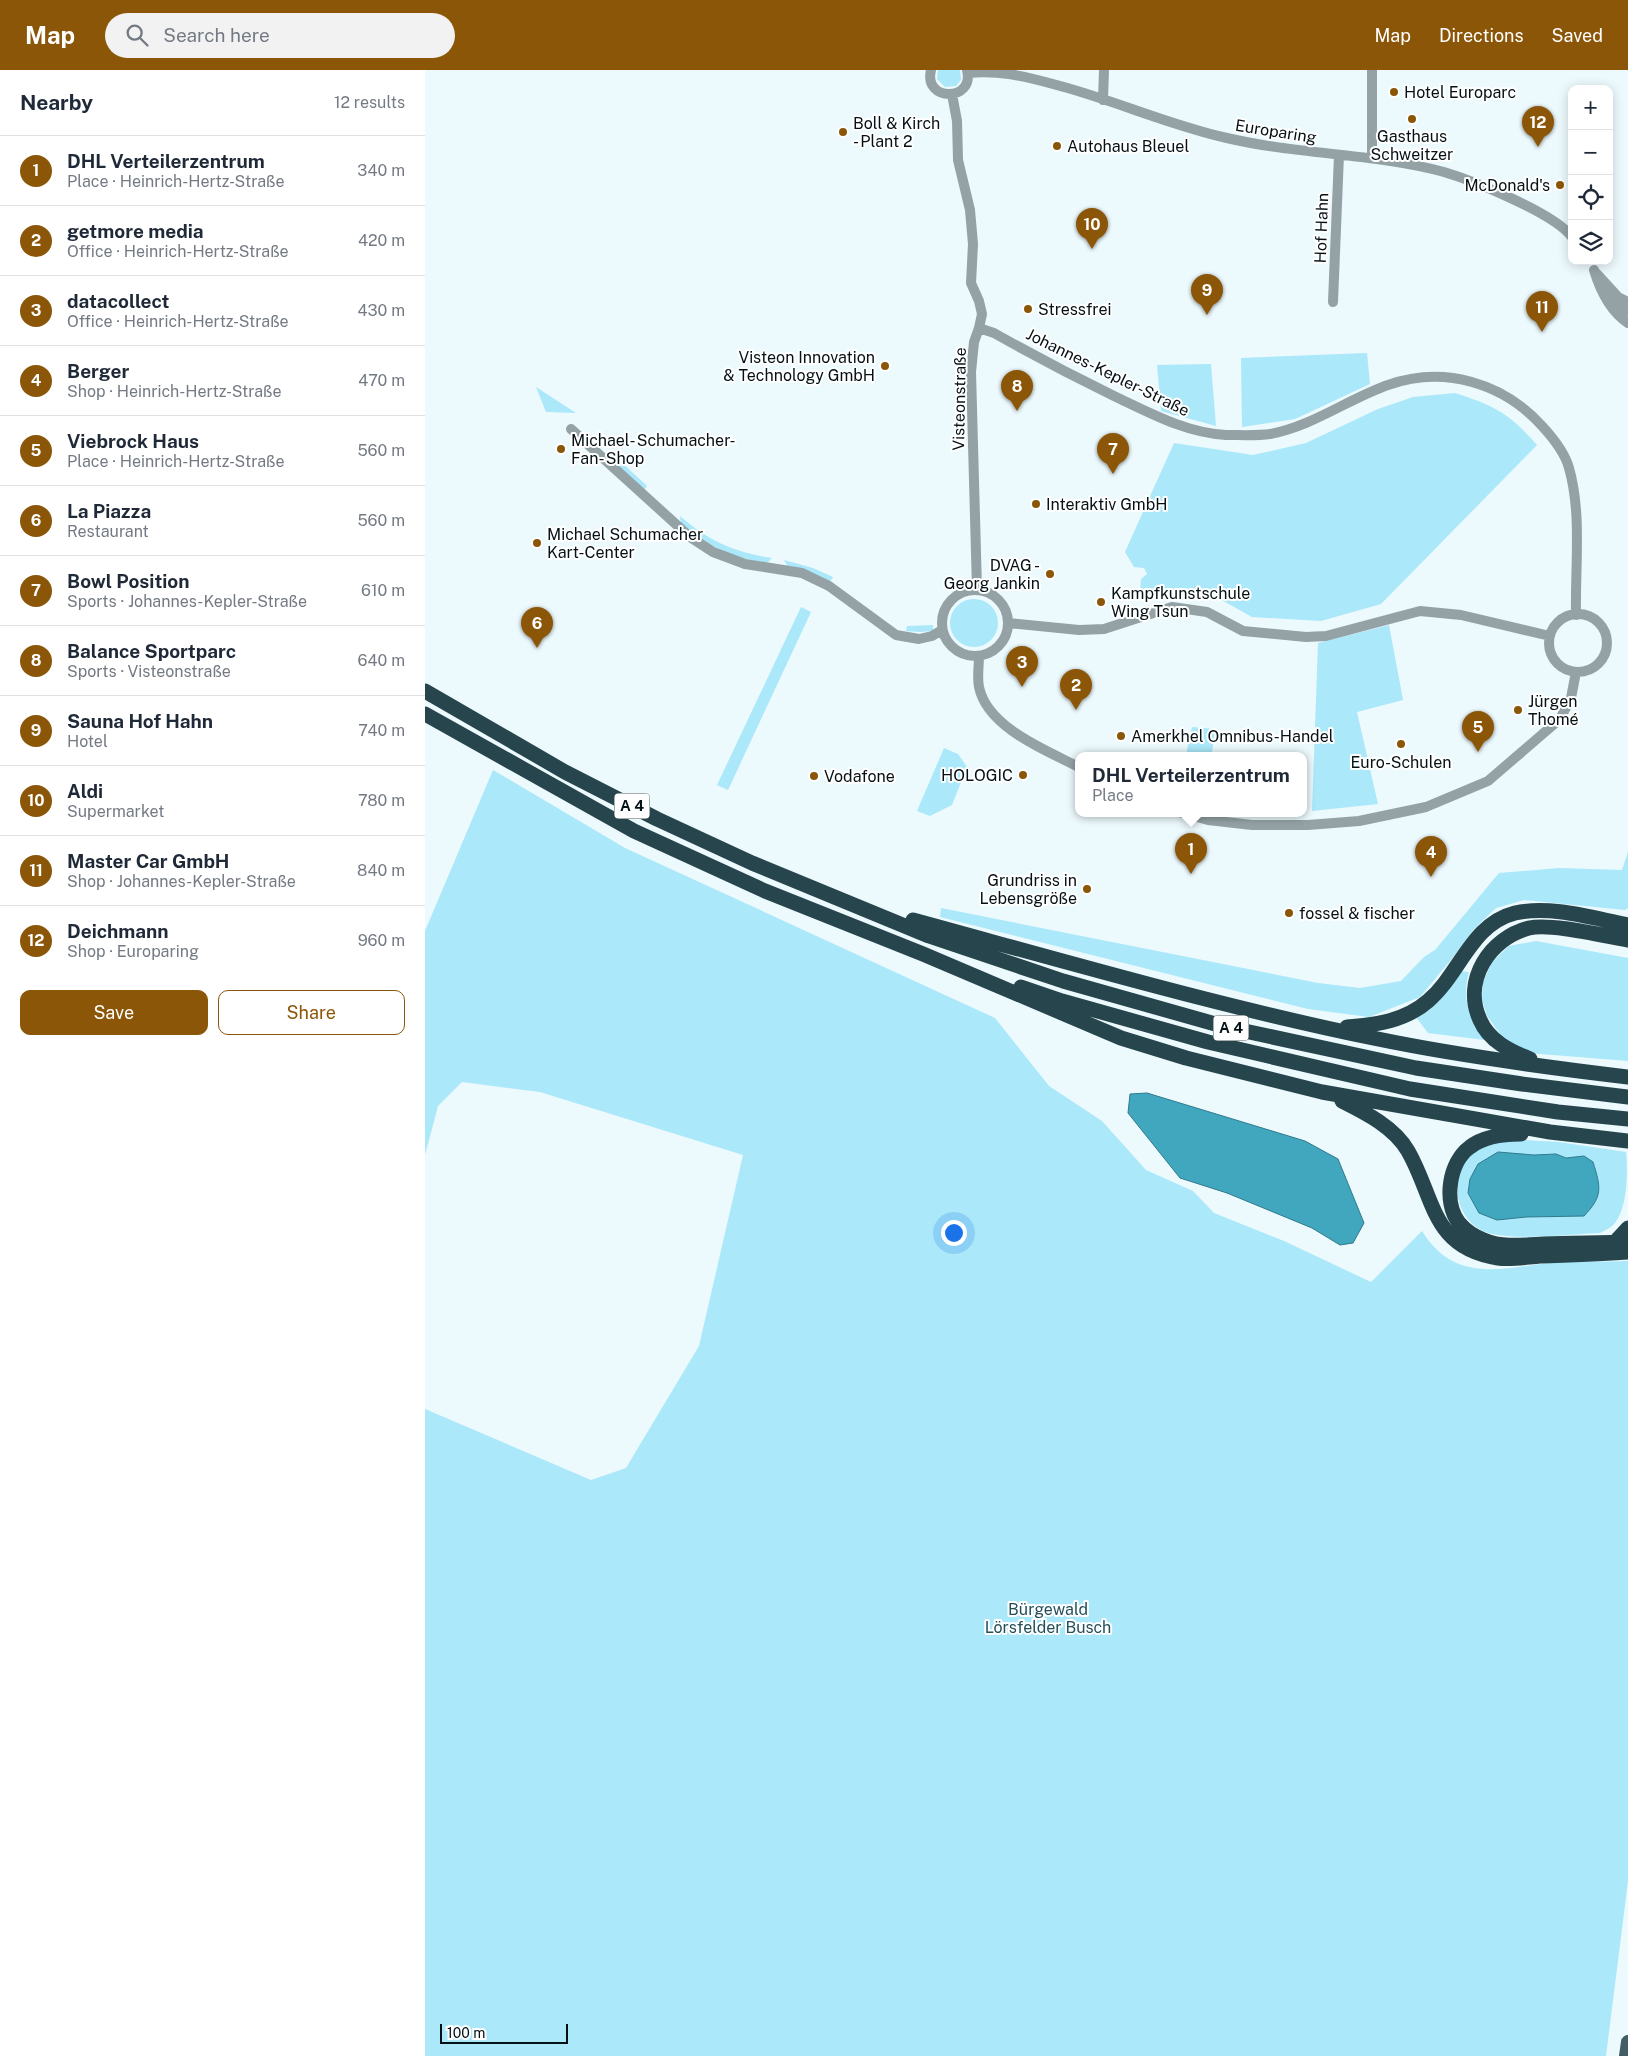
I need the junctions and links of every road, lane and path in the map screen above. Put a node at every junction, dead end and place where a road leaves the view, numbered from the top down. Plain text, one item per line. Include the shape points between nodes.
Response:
1 (931, 70) edge
2 (1104, 70) edge
3 (1372, 70) edge
4 (967, 72) edge
5 (952, 94) junction
6 (1103, 100) junction
7 (1339, 155) junction
8 (1372, 158) junction
9 (1568, 233) edge
10 (1591, 265) edge
11 (1333, 302) dead end
12 (1628, 302) edge
13 (1628, 311) edge
14 (1628, 323) edge
15 (979, 328) junction
16 (571, 429) dead end
17 (977, 589) junction
18 (1576, 615) junction
19 (1009, 623) junction
20 (942, 630) junction
21 (1550, 636) junction
22 (979, 656) junction
23 (1576, 672) junction
24 (425, 691) edge
25 (425, 714) edge
26 (1075, 765) edge
27 (1197, 817) edge
28 (848, 903) junction
29 (1628, 925) edge
30 (1628, 940) edge
31 (923, 954) junction
32 (1330, 1028) junction
33 (1555, 1068) junction
34 (1628, 1076) edge
35 (1322, 1092) junction
36 (1628, 1097) edge
37 (1628, 1119) edge
38 (1549, 1132) junction
39 (1628, 1141) edge
40 (1628, 1228) edge
41 (1622, 1242) edge
42 (1628, 1252) edge
43 (1628, 2042) edge
44 (1626, 2056) edge

1 - 5 street via 936,90
2 - 6 street
3 - 8 street
4 - 5 street, Europaring via 964,87
4 - 6 street, Europaring via 1013,73
5 - 15 street, Visteonstraße via 957,121 958,160 970,210 973,244 971,284 982,314
6 - 7 street, Europaring via 1227,138
7 - 8 street, Europaring
7 - 11 street, Hof Hahn
8 - 9 street, Europaring via 1445,172 1479,184 1556,222
10 - 12 street via 1618,297
10 - 13 street via 1613,300
10 - 14 street via 1599,288
15 - 17 street, Visteonstraße via 971,372
15 - 18 street, Johannes-Kepler-Straße via 994,332 1168,422 1225,435 1269,434 1300,425 1387,385 1410,378 1447,377 1472,381 1503,394 1534,417 1552,437 1569,466 1576,501
16 - 20 street via 677,526 713,552 745,564 802,573 829,586 896,635 919,639
17 - 19 street via 996,596 1003,604
17 - 20 street via 966,590 949,601 941,620
18 - 21 street via 1559,621
18 - 23 street via 1585,616 1601,626 1607,644 1601,661 1585,671
19 - 21 street via 1079,630 1105,629 1172,607 1207,612 1243,631 1307,637 1326,636 1420,611 1461,615
19 - 22 street via 1003,641
20 - 22 street via 952,647
21 - 23 street via 1554,660
22 - 26 street via 979,687 986,705 997,719 1024,738
23 - 27 street via 1571,698 1560,719 1488,781 1426,806 1359,821 1308,825 1252,825
24 - 28 highway, A 4 via 565,772 657,820
25 - 31 highway, A 4 via 634,831 765,891
28 - 32 highway via 1258,1012
28 - 36 highway, A 4 via 929,936 1063,981 1226,1027 1416,1068
29 - 32 highway via 1557,912 1515,913 1486,929 1439,989 1416,1009 1394,1020
30 - 33 highway via 1556,928 1532,928 1506,937 1483,963 1475,984 1475,995 1480,1020 1486,1029 1513,1052
31 - 35 highway via 1121,1038
31 - 37 highway, A 4 via 1062,1001 1208,1042 1411,1089 1559,1112
32 - 33 highway via 1377,1039
33 - 34 highway
35 - 38 highway
35 - 42 highway via 1363,1111 1391,1131 1407,1150 1442,1227 1458,1244 1499,1258
38 - 39 highway
38 - 41 highway via 1506,1134 1469,1147 1453,1169 1449,1186 1459,1222 1485,1240 1505,1245
40 - 41 highway
43 - 44 main road

